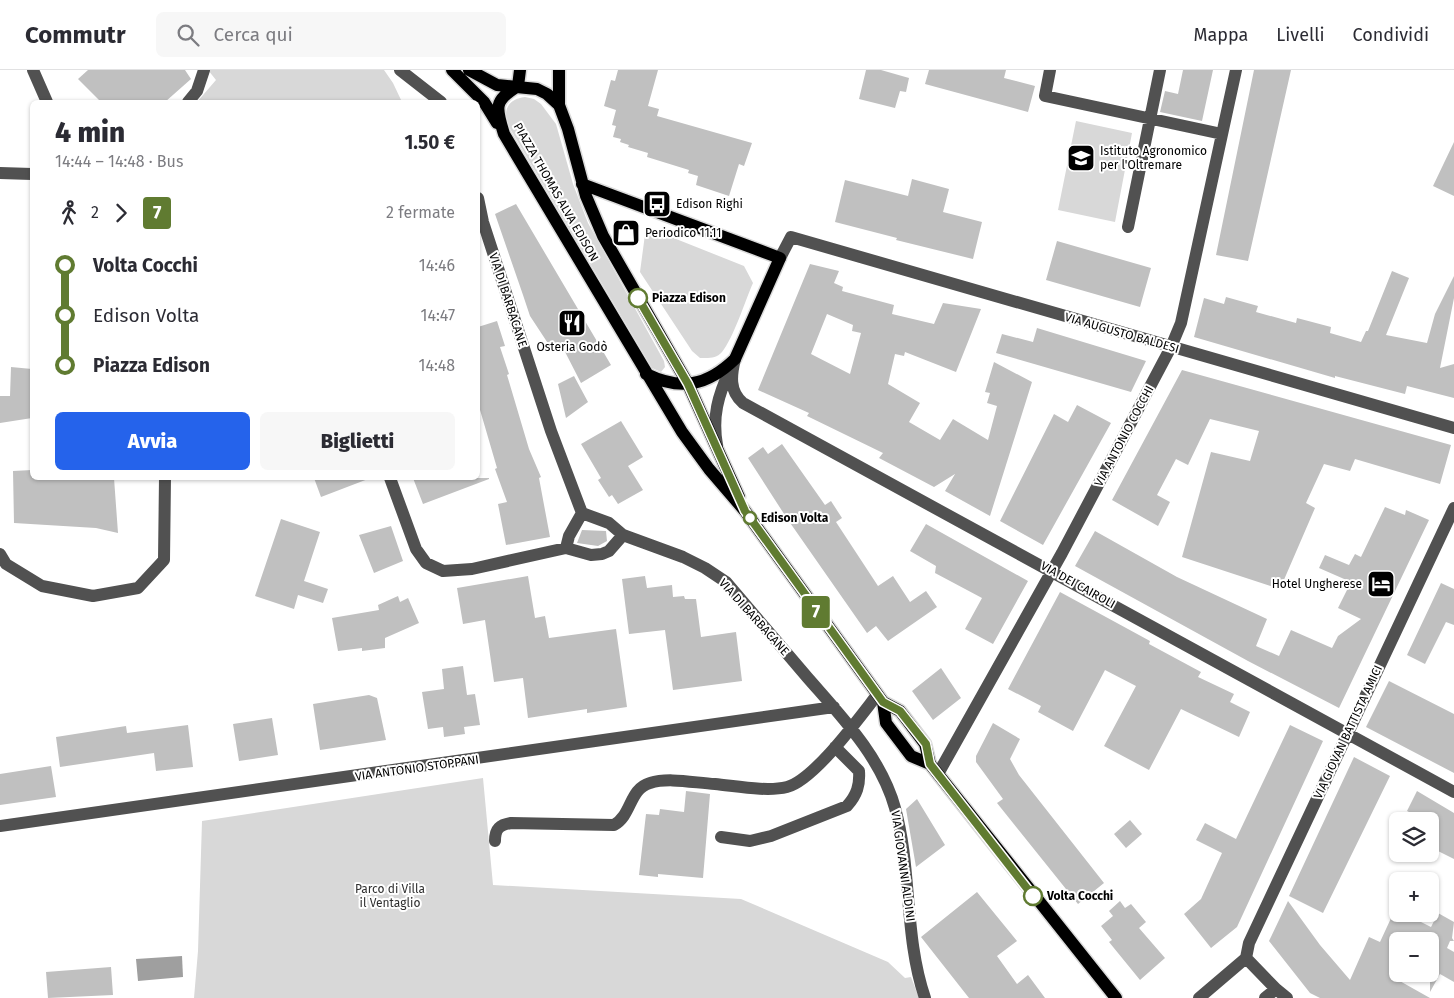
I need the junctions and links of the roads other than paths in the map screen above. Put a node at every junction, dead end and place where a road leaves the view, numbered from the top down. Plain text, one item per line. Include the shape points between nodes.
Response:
1 (33, 70) edge
2 (204, 70) edge
3 (400, 70) edge
4 (452, 70) edge
5 (469, 70) edge
6 (520, 70) edge
7 (559, 70) edge
8 (1050, 70) edge
9 (1160, 70) edge
10 (1236, 70) edge
11 (518, 86) junction
12 (45, 100) edge
13 (190, 100) edge
14 (438, 100) edge
15 (477, 100) edge
16 (559, 105) junction
17 (482, 106) edge
18 (1149, 119) junction
19 (504, 134) junction
20 (1222, 134) junction
21 (0, 173) edge
22 (30, 174) edge
23 (582, 184) junction
24 (480, 208) edge
25 (1128, 227) dead end
26 (780, 258) junction
27 (1171, 347) junction
28 (735, 359) junction
29 (646, 374) junction
30 (688, 384) junction
31 (1454, 428) edge
32 (719, 454) junction
33 (165, 480) edge
34 (391, 480) edge
35 (1454, 508) edge
36 (745, 511) junction
37 (582, 513) junction
38 (623, 535) junction
39 (566, 548) junction
40 (0, 554) edge
41 (1052, 570) junction
42 (880, 699) junction
43 (834, 707) junction
44 (850, 728) junction
45 (1348, 734) junction
46 (835, 747) junction
47 (930, 764) junction
48 (938, 774) junction
49 (1454, 792) edge
50 (0, 826) edge
51 (721, 837) dead end
52 (495, 841) dead end
53 (1246, 958) junction
54 (1276, 989) junction
55 (925, 998) edge
56 (1116, 998) edge
57 (1199, 998) edge
58 (1265, 998) edge
59 (1287, 998) edge

1 - 12 street
2 - 13 street via 197,91
3 - 14 street
4 - 15 main road
5 - 11 main road via 497,85
6 - 11 main road
7 - 16 main road
8 - 18 street via 1045,96
9 - 18 street
10 - 20 street, VIA ANTONIO COCCHI
11 - 16 main road via 537,89
11 - 19 main road, PIAZZA THOMAS ALVA EDISON via 502,96 498,107
16 - 23 main road, PIAZZA THOMAS ALVA EDISON
17 - 19 main road
18 - 20 street
18 - 25 street
19 - 29 main road, PIAZZA THOMAS ALVA EDISON
20 - 27 street, VIA ANTONIO COCCHI via 1181,323
21 - 22 street
23 - 26 main road
23 - 30 main road, PIAZZA THOMAS ALVA EDISON via 603,236
24 - 37 street, VIA DI BARBACANE via 551,431
26 - 27 street, VIA AUGUSTO BALDESI via 791,237
26 - 28 main road
27 - 31 street, VIA AUGUSTO BALDESI
27 - 41 street, VIA ANTONIO COCCHI
28 - 30 main road via 716,375
28 - 32 street via 716,405
28 - 41 street, VIA DEI CAIROLI via 733,388 743,403
29 - 30 main road via 668,383
29 - 36 main road, PIAZZA THOMAS ALVA EDISON via 704,463
30 - 32 main road, PIAZZA THOMAS ALVA EDISON
32 - 36 main road, PIAZZA THOMAS ALVA EDISON
33 - 40 street via 164,560 138,588 94,596 42,586 6,564
34 - 39 street via 416,550 426,563 436,568 454,572
35 - 45 street, VIA GIOVAN BATTISTA AMICI
36 - 42 main road
37 - 38 street, VIA DI BARBACANE via 609,523
37 - 39 street
38 - 39 street via 602,554 591,555
38 - 43 street, VIA DI BARBACANE via 683,557 726,582
41 - 45 street, VIA DEI CAIROLI
41 - 48 street, VIA ANTONIO COCCHI
42 - 44 street
42 - 47 main road via 900,711 926,744
42 - 47 main road via 886,723 911,756
43 - 44 street, VIA DI BARBACANE
43 - 50 street, VIA ANTONIO STOPPANI
44 - 46 street
44 - 55 street, VIA GIOVANNI ALDINI via 882,772 895,809 916,968
45 - 49 street, VIA DEI CAIROLI
45 - 53 street, VIA GIOVAN BATTISTA AMICI via 1249,944
46 - 51 street via 859,771 860,783 855,797 847,806 770,836 750,840
46 - 52 street via 802,780 786,788 650,783 635,793 625,816 614,825 511,823 499,827
47 - 48 main road
48 - 56 main road
53 - 54 street
53 - 57 street
54 - 58 street
54 - 59 street

